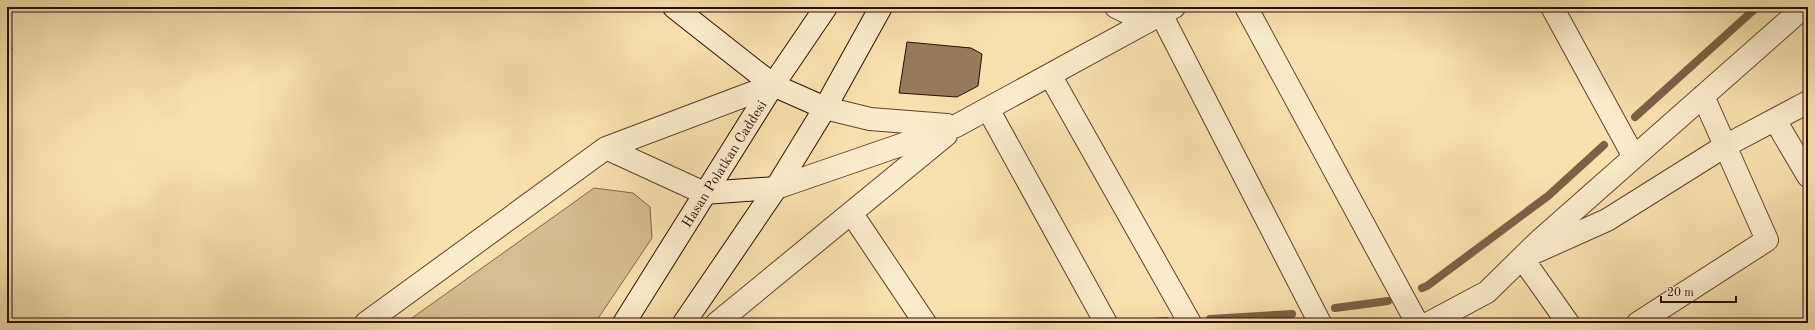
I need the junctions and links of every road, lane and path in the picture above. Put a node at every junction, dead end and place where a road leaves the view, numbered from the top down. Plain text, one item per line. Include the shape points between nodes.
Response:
1 (674, 7) edge
2 (826, 7) edge
3 (881, 7) edge
4 (1116, 7) edge
5 (1246, 7) edge
6 (1552, 7) edge
7 (1804, 7) edge
8 (1160, 14) edge
9 (1050, 75) junction
10 (774, 85) junction
11 (1703, 96) junction
12 (1808, 102) edge
13 (825, 108) junction
14 (988, 109) junction
15 (1775, 120) junction
16 (956, 126) junction
17 (1725, 146) junction
18 (606, 148) junction
19 (1634, 157) junction
20 (1808, 176) edge
21 (776, 188) junction
22 (704, 193) junction
23 (852, 214) junction
24 (1522, 258) junction
25 (366, 323) edge
26 (624, 323) edge
27 (684, 323) edge
28 (717, 323) edge
29 (925, 323) edge
30 (1106, 323) edge
31 (1190, 323) edge
32 (1320, 323) edge
33 (1417, 323) edge
34 (1429, 323) edge
35 (1568, 323) edge
36 (1638, 323) edge

1 - 10 street
2 - 10 street, Hasan Polatkan Caddesi
3 - 13 street
4 - 8 street
5 - 33 street
6 - 19 street
7 - 11 street
8 - 9 street
8 - 32 street
9 - 14 street
9 - 31 street
10 - 13 street
10 - 18 street
10 - 22 street, Hasan Polatkan Caddesi
11 - 17 street
11 - 19 street
12 - 15 street
13 - 16 street via 870,119
13 - 21 street
14 - 16 street
14 - 30 street
15 - 17 street
15 - 20 street
16 - 21 street
16 - 23 street
17 - 24 street via 1607,220
17 - 36 street via 1767,240
18 - 22 street
18 - 25 street
19 - 24 street
21 - 22 street
21 - 27 street
22 - 26 street, Hasan Polatkan Caddesi
23 - 28 street
23 - 29 street
24 - 34 street via 1487,292
24 - 35 street

